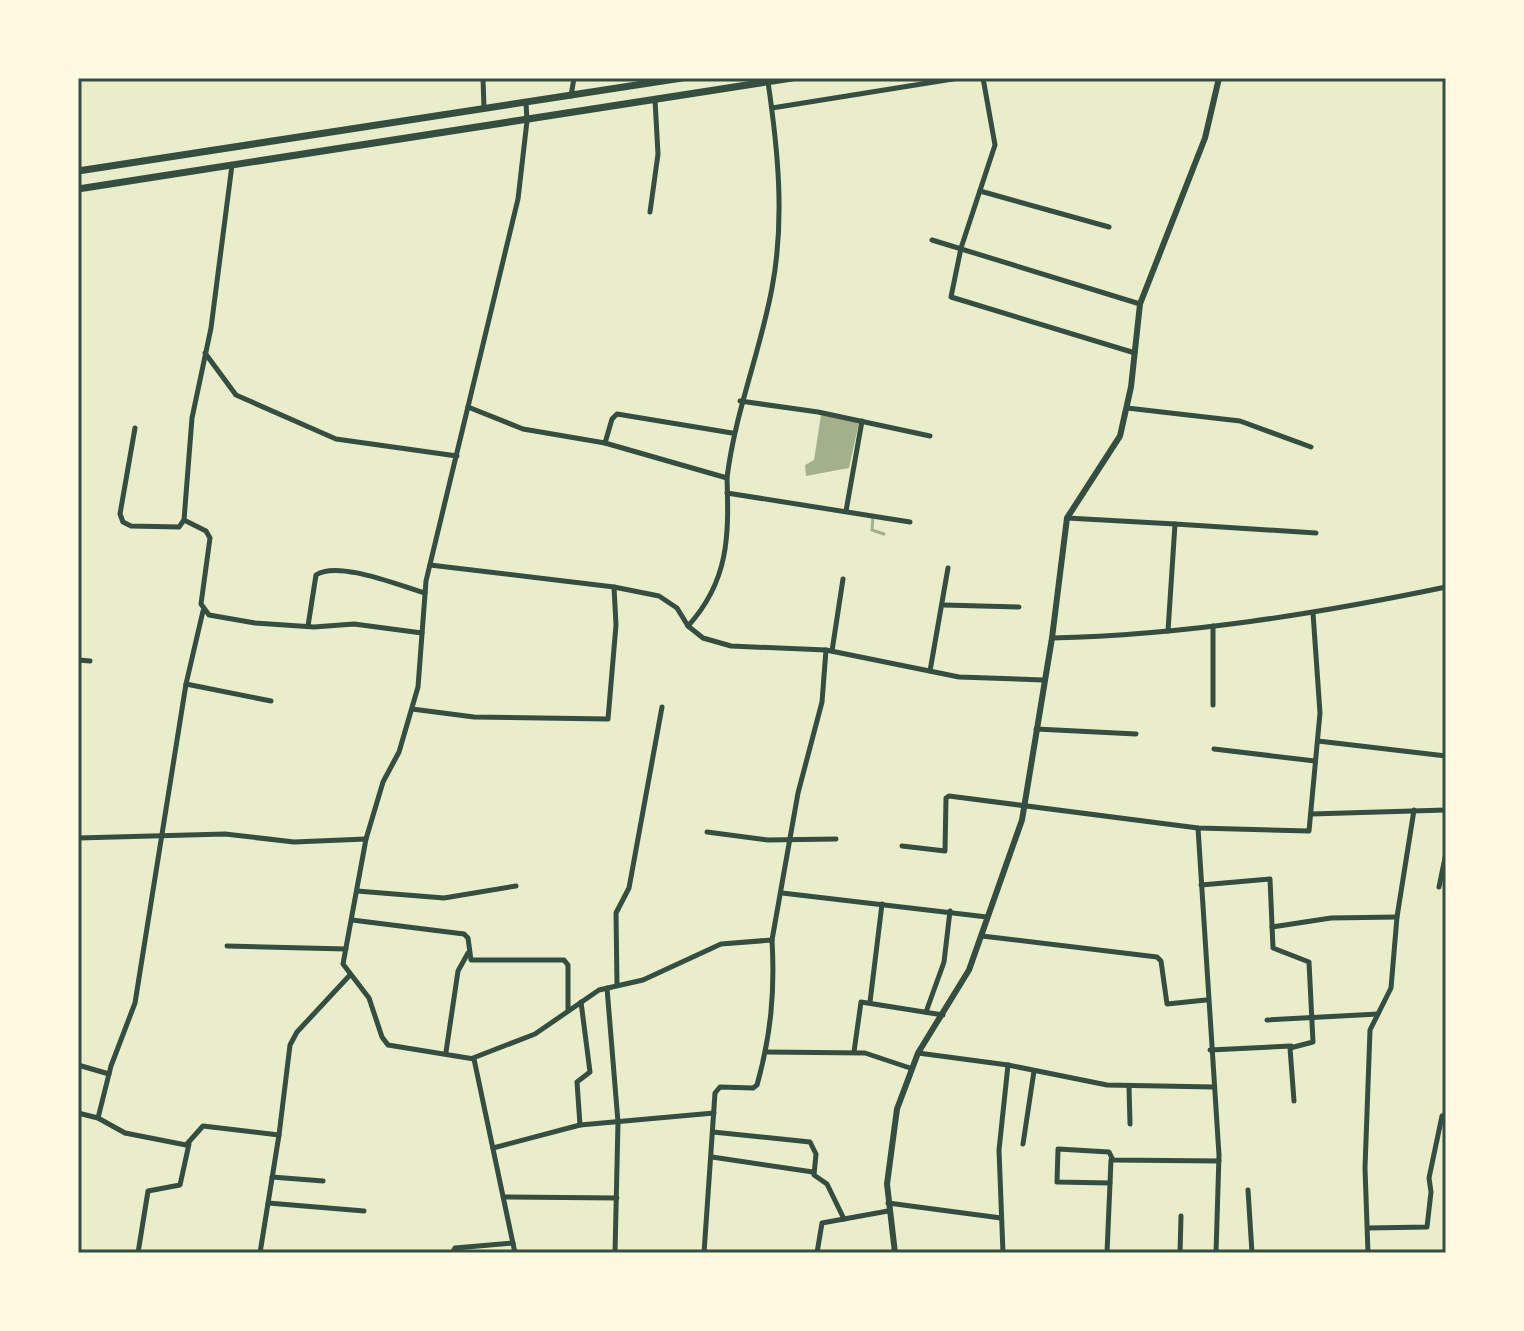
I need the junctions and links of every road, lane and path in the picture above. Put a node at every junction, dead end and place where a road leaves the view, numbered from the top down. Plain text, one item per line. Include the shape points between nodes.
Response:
1 (483, 78) edge
2 (574, 78) edge
3 (682, 78) edge
4 (792, 78) edge
5 (959, 78) edge
6 (983, 78) edge
7 (1219, 78) edge
8 (768, 82) junction
9 (571, 96) junction
10 (655, 100) junction
11 (526, 103) junction
12 (772, 108) junction
13 (484, 109) junction
14 (527, 121) junction
15 (232, 164) junction
16 (78, 171) edge
17 (78, 189) edge
18 (980, 191) junction
19 (650, 212) dead end
20 (1109, 227) dead end
21 (932, 240) dead end
22 (961, 248) junction
23 (1140, 304) junction
24 (205, 353) junction
25 (1135, 353) junction
26 (740, 401) junction
27 (468, 407) junction
28 (1127, 408) junction
29 (862, 421) junction
30 (135, 428) dead end
31 (732, 433) junction
32 (930, 436) dead end
33 (605, 443) junction
34 (1311, 447) dead end
35 (457, 456) junction
36 (727, 478) junction
37 (727, 493) junction
38 (846, 511) junction
39 (1067, 518) junction
40 (184, 520) junction
41 (910, 522) dead end
42 (1175, 524) junction
43 (1316, 533) dead end
44 (430, 565) junction
45 (948, 568) dead end
46 (843, 579) dead end
47 (614, 587) junction
48 (1446, 587) edge
49 (425, 593) junction
50 (944, 605) junction
51 (1019, 607) dead end
52 (203, 611) junction
53 (1313, 613) junction
54 (308, 626) junction
55 (688, 626) junction
56 (1213, 626) junction
57 (1168, 631) junction
58 (422, 633) junction
59 (1052, 638) junction
60 (829, 651) junction
61 (78, 660) edge
62 (90, 661) dead end
63 (930, 671) junction
64 (1043, 680) junction
65 (186, 684) junction
66 (271, 701) dead end
67 (1213, 705) dead end
68 (662, 707) dead end
69 (412, 709) junction
70 (1036, 729) junction
71 (1136, 734) dead end
72 (1318, 741) junction
73 (1214, 749) dead end
74 (1446, 756) edge
75 (1315, 761) junction
76 (1024, 807) junction
77 (1414, 810) junction
78 (1446, 810) edge
79 (1311, 814) junction
80 (1198, 828) junction
81 (707, 832) dead end
82 (162, 834) junction
83 (78, 838) edge
84 (366, 839) junction
85 (836, 839) dead end
86 (788, 840) junction
87 (902, 846) dead end
88 (1446, 853) edge
89 (1201, 885) junction
90 (516, 886) dead end
91 (1439, 887) dead end
92 (357, 891) junction
93 (782, 893) junction
94 (882, 904) junction
95 (950, 911) junction
96 (987, 917) junction
97 (1397, 917) junction
98 (352, 920) junction
99 (1272, 927) junction
100 (982, 936) junction
101 (772, 940) junction
102 (227, 946) dead end
103 (346, 949) junction
104 (469, 952) junction
105 (350, 975) junction
106 (617, 985) junction
107 (607, 988) junction
108 (1206, 1000) junction
109 (580, 1001) junction
110 (870, 1002) junction
111 (568, 1010) junction
112 (926, 1012) junction
113 (1379, 1014) junction
114 (944, 1015) junction
115 (1312, 1018) junction
116 (1267, 1020) dead end
117 (1291, 1046) junction
118 (1210, 1050) junction
119 (446, 1052) junction
120 (767, 1052) junction
121 (854, 1052) junction
122 (918, 1053) junction
123 (473, 1058) junction
124 (78, 1065) edge
125 (1008, 1065) junction
126 (910, 1068) junction
127 (1034, 1071) junction
128 (109, 1074) junction
129 (1129, 1086) junction
130 (1213, 1087) junction
131 (1294, 1101) dead end
132 (78, 1113) edge
133 (714, 1113) junction
134 (1446, 1114) edge
135 (98, 1118) junction
136 (618, 1122) junction
137 (1130, 1124) dead end
138 (580, 1125) junction
139 (713, 1132) junction
140 (279, 1135) junction
141 (189, 1144) junction
142 (1023, 1144) dead end
143 (493, 1148) junction
144 (712, 1157) junction
145 (1111, 1160) junction
146 (1219, 1161) junction
147 (813, 1172) junction
148 (272, 1177) junction
149 (323, 1181) dead end
150 (1110, 1183) junction
151 (1248, 1190) dead end
152 (504, 1197) junction
153 (617, 1198) junction
154 (268, 1203) junction
155 (888, 1207) junction
156 (364, 1211) dead end
157 (1181, 1216) dead end
158 (1001, 1218) junction
159 (844, 1219) junction
160 (1368, 1228) junction
161 (513, 1243) junction
162 (138, 1253) edge
163 (260, 1253) edge
164 (452, 1253) edge
165 (515, 1253) edge
166 (615, 1253) edge
167 (774, 1253) edge
168 (817, 1253) edge
169 (895, 1253) edge
170 (1003, 1253) edge
171 (1107, 1253) edge
172 (1180, 1253) edge
173 (1216, 1253) edge
174 (1252, 1253) edge
175 (1368, 1253) edge

1 - 13 street
2 - 9 street
3 - 9 main road
4 - 8 main road
5 - 12 street
6 - 18 street via 995,140
7 - 23 street via 1205,138
8 - 10 main road
8 - 12 street
9 - 11 main road
10 - 14 main road
10 - 19 street via 658,154
11 - 13 main road
11 - 14 street
12 - 26 street via 780,201 777,247 764,324
13 - 16 main road
14 - 15 main road
14 - 27 street via 518,199
15 - 17 main road
15 - 24 street via 227,229
18 - 20 street
18 - 22 street
21 - 22 street
22 - 23 street
22 - 25 street via 950,291 954,299
23 - 25 street
24 - 35 street via 236,395 336,439
24 - 40 street via 192,418
25 - 28 street
26 - 29 street
26 - 31 street
27 - 33 street via 523,429
27 - 35 street
28 - 34 street via 1240,421
28 - 39 street via 1115,448
29 - 32 street
29 - 38 street
30 - 40 street via 123,522 179,527
31 - 33 street via 617,414
31 - 36 street
33 - 36 street
35 - 44 street
36 - 37 street
37 - 38 street
37 - 55 street via 719,581 706,607
38 - 41 street
39 - 42 street
39 - 59 street
40 - 52 street via 210,538
42 - 43 street
42 - 57 street
44 - 47 street
44 - 49 street
45 - 50 street
46 - 60 street
47 - 55 street via 669,601
47 - 69 street via 608,719 519,720
48 - 53 street
49 - 54 street via 327,570 316,575
49 - 58 street
50 - 51 street
50 - 63 street
52 - 54 street via 255,623
52 - 65 street
53 - 56 street
53 - 72 street
54 - 58 street via 354,624
55 - 60 street via 703,638 731,646
56 - 57 street
56 - 67 street
57 - 59 street
58 - 69 street
59 - 64 street
60 - 63 street
60 - 86 street
61 - 62 street
63 - 64 street
64 - 70 street
65 - 66 street
65 - 82 street
68 - 106 street via 631,878 616,913
69 - 84 street
70 - 71 street
70 - 76 street
72 - 74 street
72 - 75 street
73 - 75 street
75 - 79 street
76 - 80 street
76 - 87 street via 948,796 945,851
76 - 96 street
77 - 78 street
77 - 79 street
77 - 97 street
79 - 80 street via 1307,831
80 - 89 street
81 - 86 street
82 - 83 street
82 - 84 street via 294,842
82 - 128 street via 135,1003
84 - 92 street
85 - 86 street
86 - 93 street
88 - 91 street
89 - 99 street via 1269,878
89 - 108 street
90 - 92 street via 444,898
92 - 98 street
93 - 94 street
93 - 101 street
94 - 95 street
94 - 110 street
95 - 96 street
95 - 112 street via 944,962
96 - 100 street
97 - 99 street via 1331,918
97 - 113 street via 1391,988
98 - 103 street
98 - 104 street via 466,935
99 - 115 street via 1275,950 1309,962
100 - 108 street via 1157,957 1167,1004
100 - 114 street
101 - 106 street via 716,945 654,975
101 - 120 street via 775,989
102 - 103 street
103 - 105 street via 343,964
104 - 111 street via 471,960 564,960
104 - 119 street via 458,971
105 - 119 street via 369,998 388,1045
105 - 140 street via 290,1045
106 - 107 street
107 - 109 street
107 - 136 street
108 - 118 street
109 - 111 street
109 - 138 street via 590,1072 577,1082
110 - 112 street
110 - 121 street via 860,1003
111 - 123 street via 524,1039
112 - 114 street
113 - 115 street
113 - 160 street via 1370,1030
114 - 122 street
115 - 116 street
115 - 117 street via 1312,1044
117 - 118 street
117 - 131 street
118 - 130 street
119 - 123 street
120 - 121 street
120 - 133 street via 757,1087 718,1088
121 - 126 street
122 - 125 street
122 - 126 street
123 - 143 street
124 - 128 street
125 - 127 street
125 - 158 street via 999,1150
126 - 155 street via 891,1135
127 - 129 street
127 - 142 street
128 - 135 street
129 - 130 street
129 - 137 street
130 - 146 street
132 - 135 street
133 - 136 street
133 - 139 street
134 - 160 street via 1433,1152 1427,1227
135 - 141 street via 125,1133
136 - 138 street
136 - 153 street
138 - 143 street
139 - 144 street
139 - 147 street via 807,1140 816,1154
140 - 141 street via 203,1126
140 - 148 street
141 - 162 street via 180,1185 148,1191
143 - 152 street
144 - 147 street
144 - 167 street via 704,1253
145 - 146 street
145 - 150 street
145 - 150 street via 1109,1152 1058,1149 1057,1182
146 - 173 street
147 - 159 street via 827,1184
148 - 149 street
148 - 154 street
150 - 171 street
151 - 174 street
152 - 153 street
152 - 161 street
153 - 166 street
154 - 156 street
154 - 163 street
155 - 158 street
155 - 159 street
155 - 169 street
157 - 172 street
158 - 170 street
159 - 168 street via 821,1224
160 - 175 street
161 - 164 street via 455,1247
161 - 165 street

